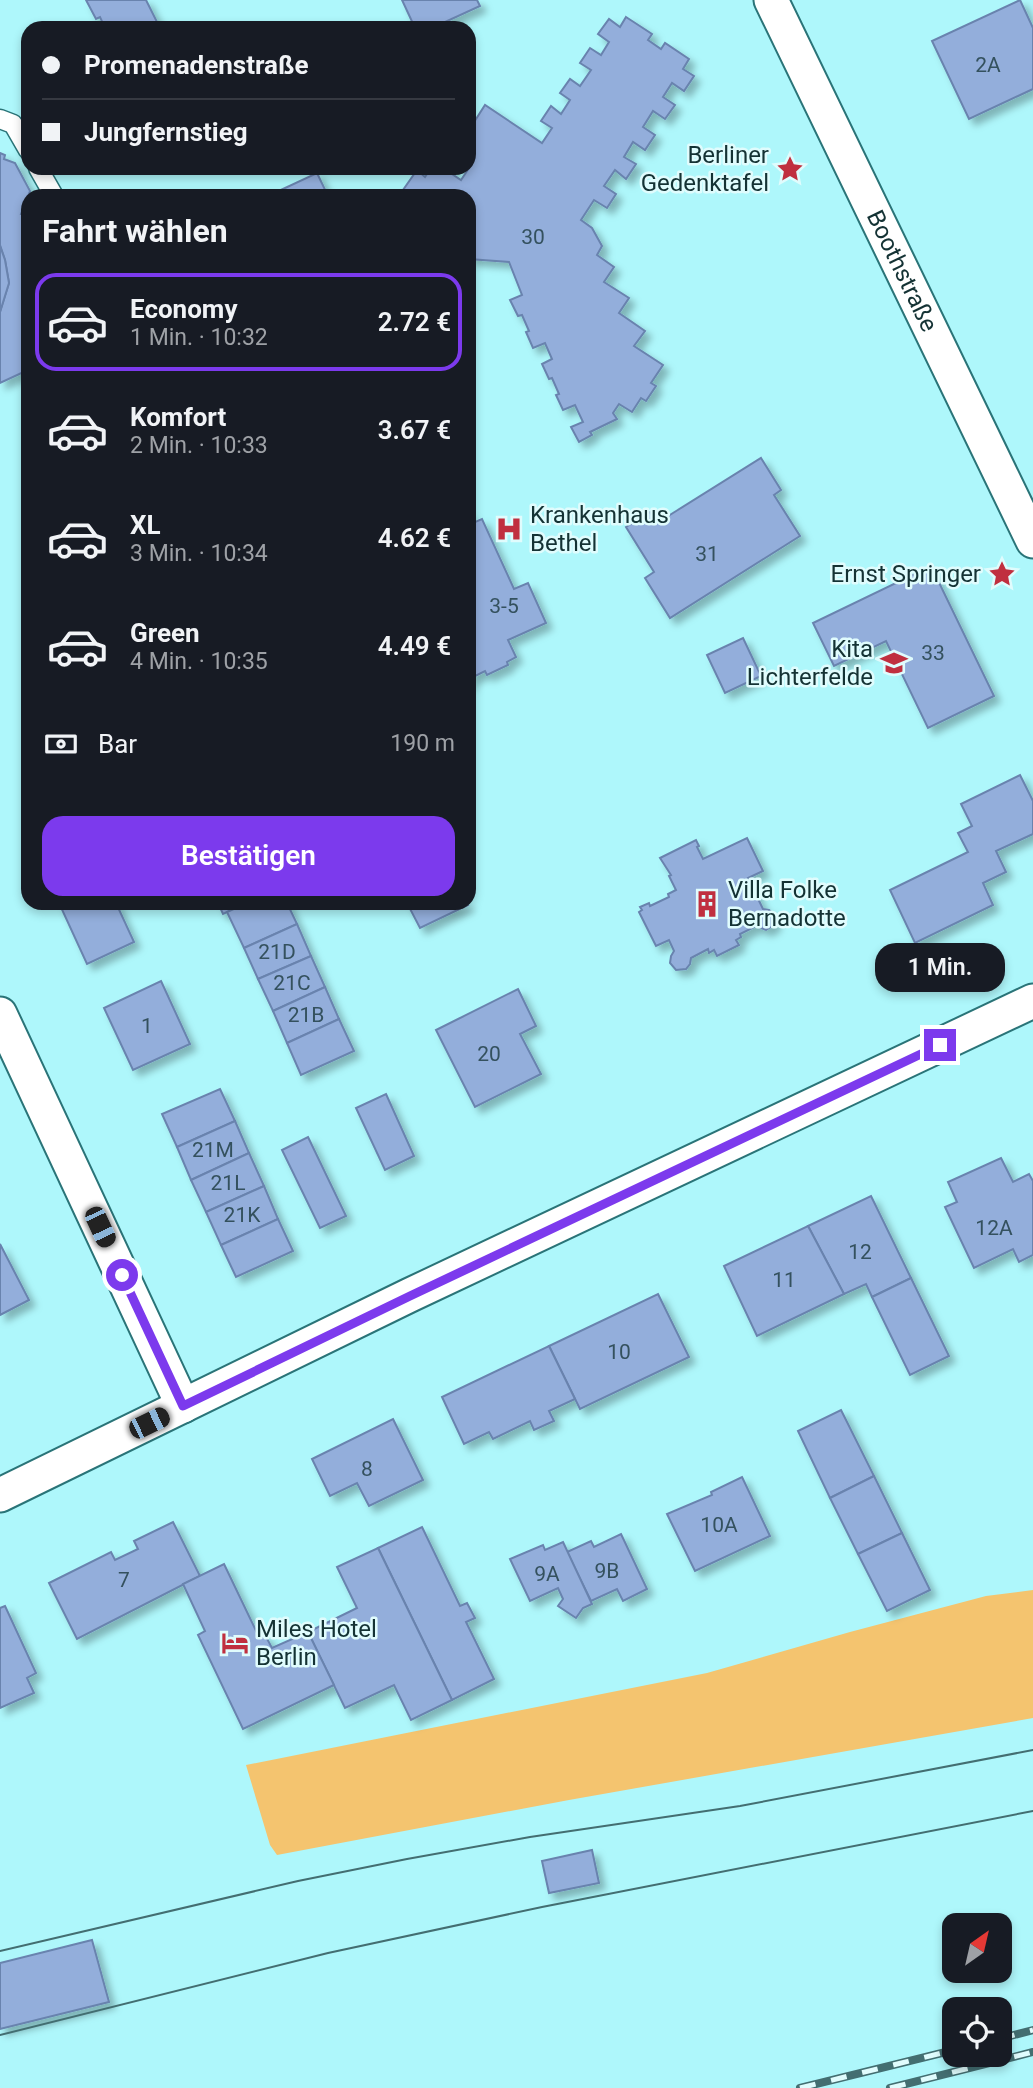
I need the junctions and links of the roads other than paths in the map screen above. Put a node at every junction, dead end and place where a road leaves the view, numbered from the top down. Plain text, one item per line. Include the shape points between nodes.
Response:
1 (771, 0) edge
2 (0, 119) edge
3 (21, 138) edge
4 (1033, 541) edge
5 (1033, 1001) edge
6 (0, 1014) edge
7 (183, 1406) junction
8 (0, 1495) edge

1 - 4 street, Boothstraße
2 - 3 lane via 13,124
5 - 7 street
6 - 7 street
7 - 8 street

